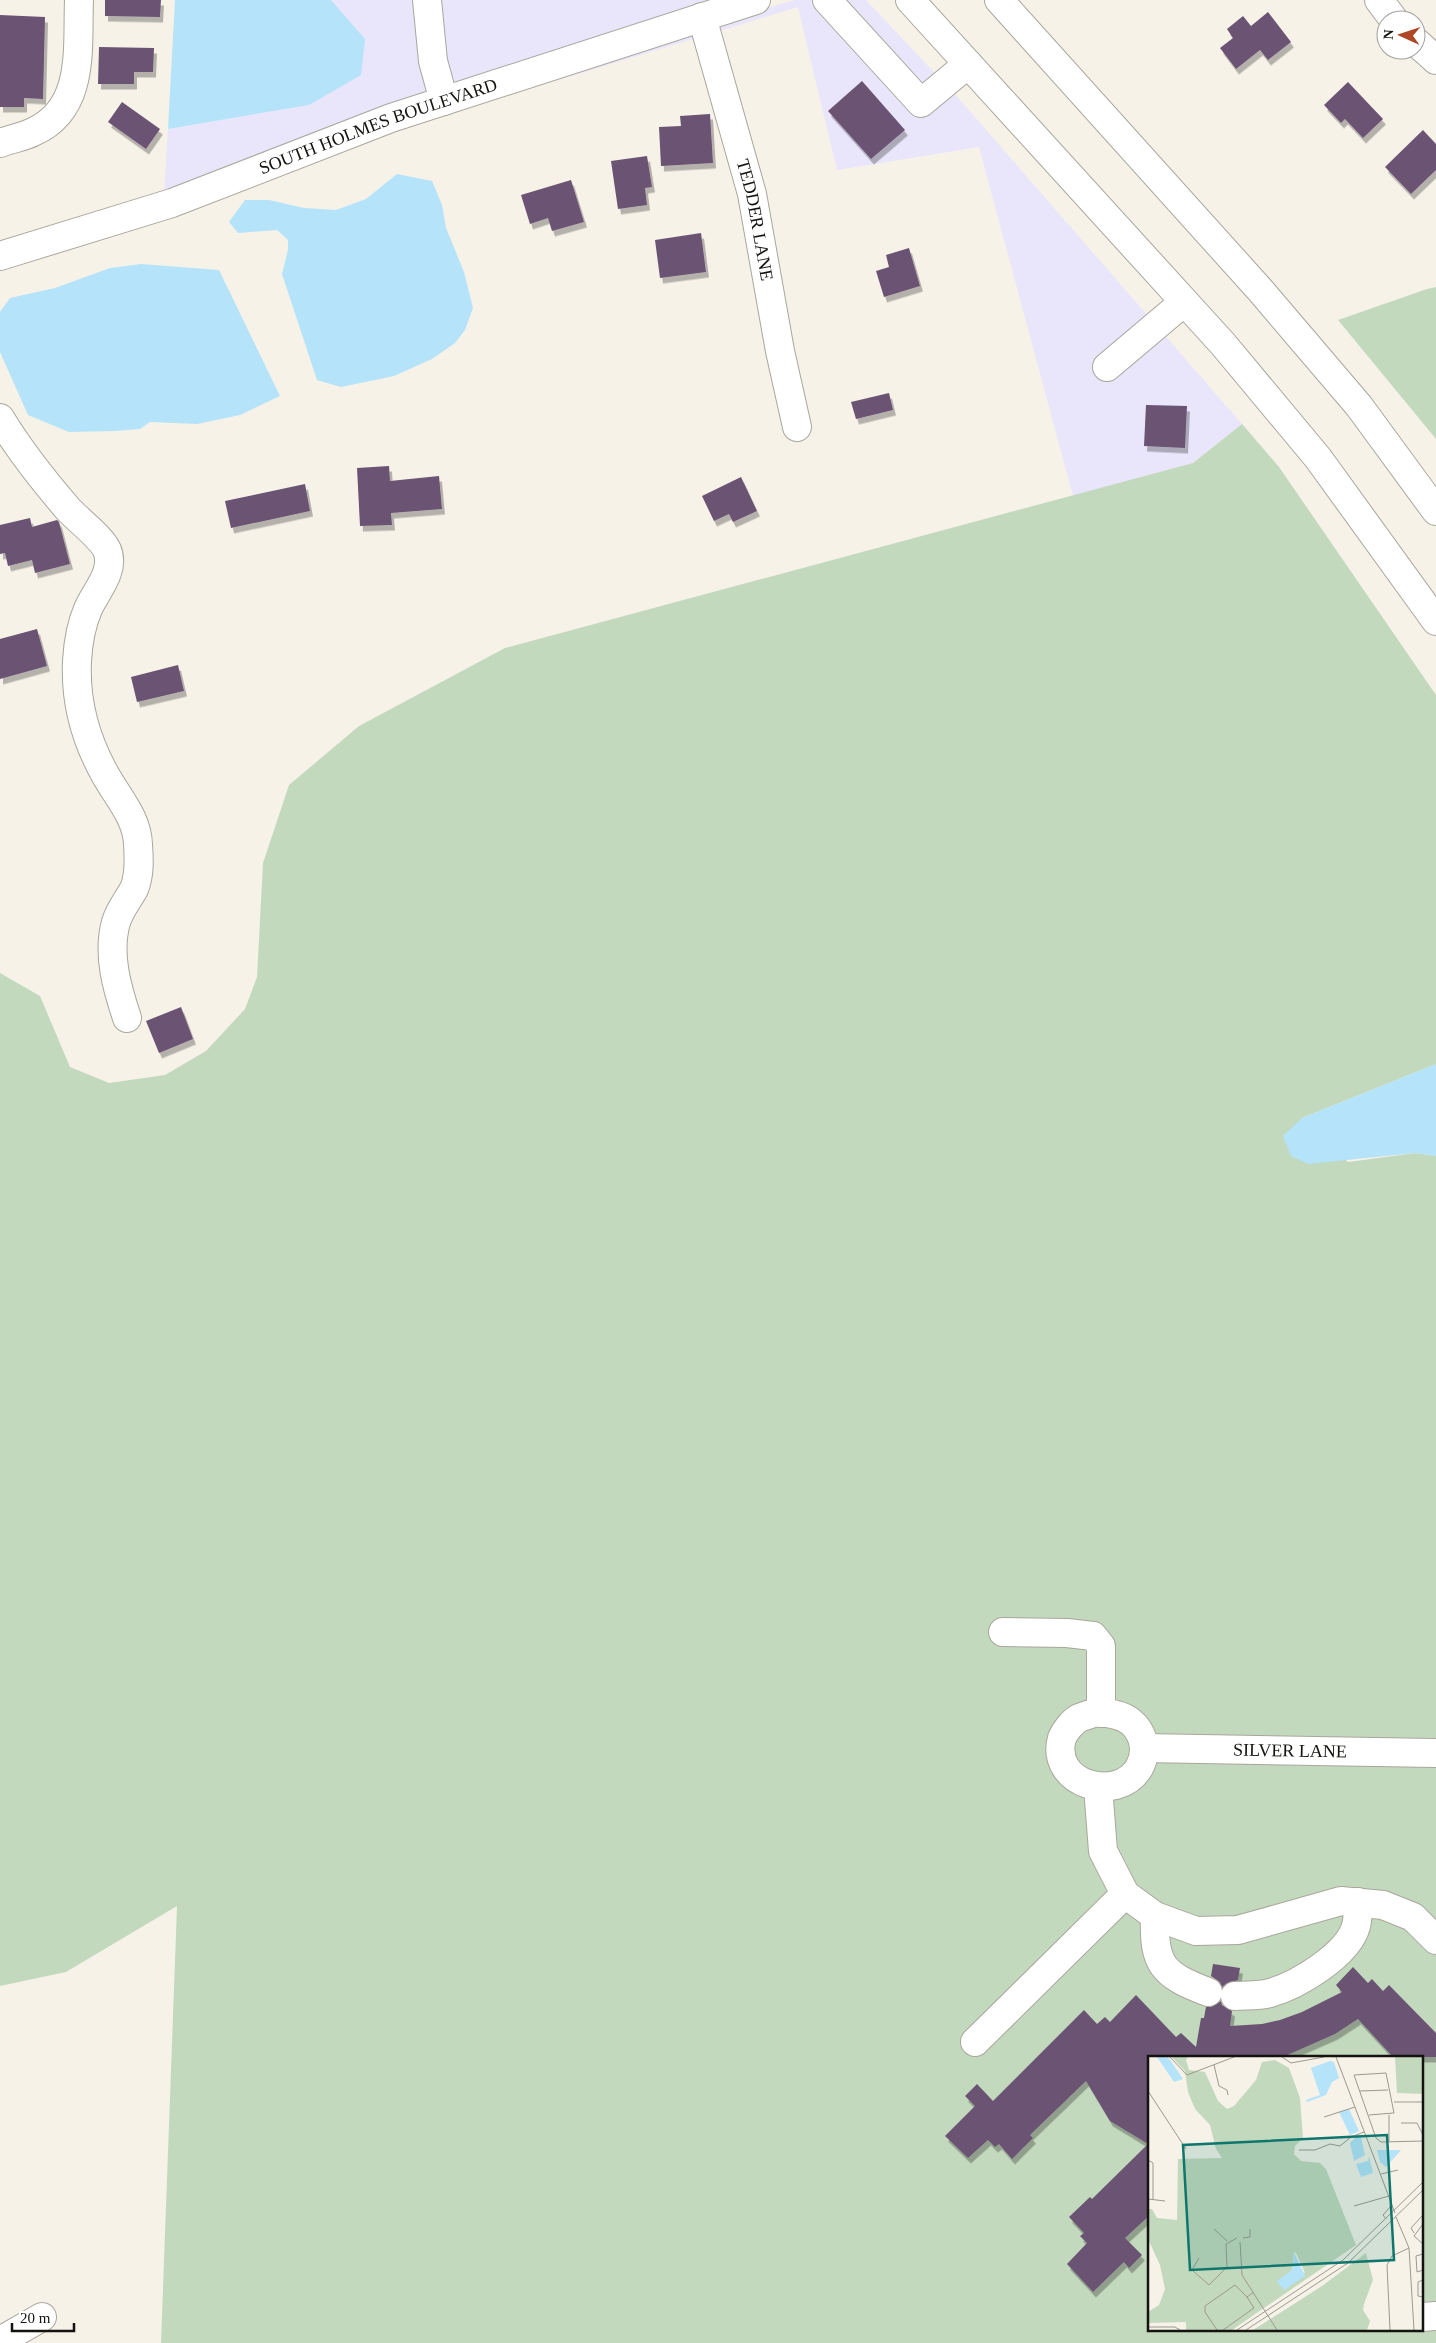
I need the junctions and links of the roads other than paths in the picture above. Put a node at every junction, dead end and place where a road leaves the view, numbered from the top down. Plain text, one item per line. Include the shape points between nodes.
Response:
1 (79, 0) edge
2 (427, 0) edge
3 (756, 0) edge
4 (827, 0) edge
5 (910, 0) edge
6 (999, 0) edge
7 (702, 17) junction
8 (1426, 51) edge
9 (1436, 60) edge
10 (968, 64) junction
11 (444, 101) junction
12 (0, 143) edge
13 (0, 256) edge
14 (1184, 302) junction
15 (1107, 367) dead end
16 (0, 418) edge
17 (797, 427) dead end
18 (1436, 511) edge
19 (1436, 621) edge
20 (126, 1018) dead end
21 (1003, 1632) dead end
22 (1101, 1713) junction
23 (1144, 1748) junction
24 (1436, 1753) edge
25 (1098, 1787) junction
26 (1125, 1894) junction
27 (1358, 1902) junction
28 (1155, 1916) junction
29 (1436, 1940) edge
30 (1208, 1992) dead end
31 (1235, 1996) dead end
32 (975, 2042) dead end
33 (42, 2317) dead end
34 (0, 2341) edge

1 - 12 main road via 76,77 71,95 49,123
2 - 11 main road via 433,60
3 - 7 main road, SOUTH HOLMES BOULEVARD
4 - 10 main road via 922,103
5 - 10 main road
6 - 18 main road via 1262,291 1359,406
7 - 11 main road, SOUTH HOLMES BOULEVARD
7 - 17 main road, TEDDER LANE via 752,194
8 - 9 main road
10 - 14 main road
11 - 13 main road, SOUTH HOLMES BOULEVARD via 324,143 172,203
14 - 15 main road
14 - 19 main road via 1318,458
16 - 20 main road via 30,464 107,551 108,570 88,609 77,662 82,722 106,776 135,824 138,842 134,888 123,904 114,937 117,988
21 - 22 main road via 1067,1632 1093,1636 1101,1646
22 - 23 main road via 1117,1715 1134,1725 1144,1741
22 - 25 main road via 1078,1719 1064,1732 1059,1750 1064,1767 1078,1781
23 - 24 main road, SILVER LANE
23 - 25 main road via 1144,1759 1135,1775 1118,1785
25 - 26 main road via 1103,1851
26 - 28 main road
26 - 32 main road
27 - 28 main road via 1341,1901 1238,1930 1196,1931
27 - 29 main road via 1383,1905 1414,1917
27 - 31 main road via 1357,1925 1349,1941 1333,1957 1291,1985 1268,1994
28 - 30 main road via 1154,1943 1162,1965 1184,1983
33 - 34 main road

